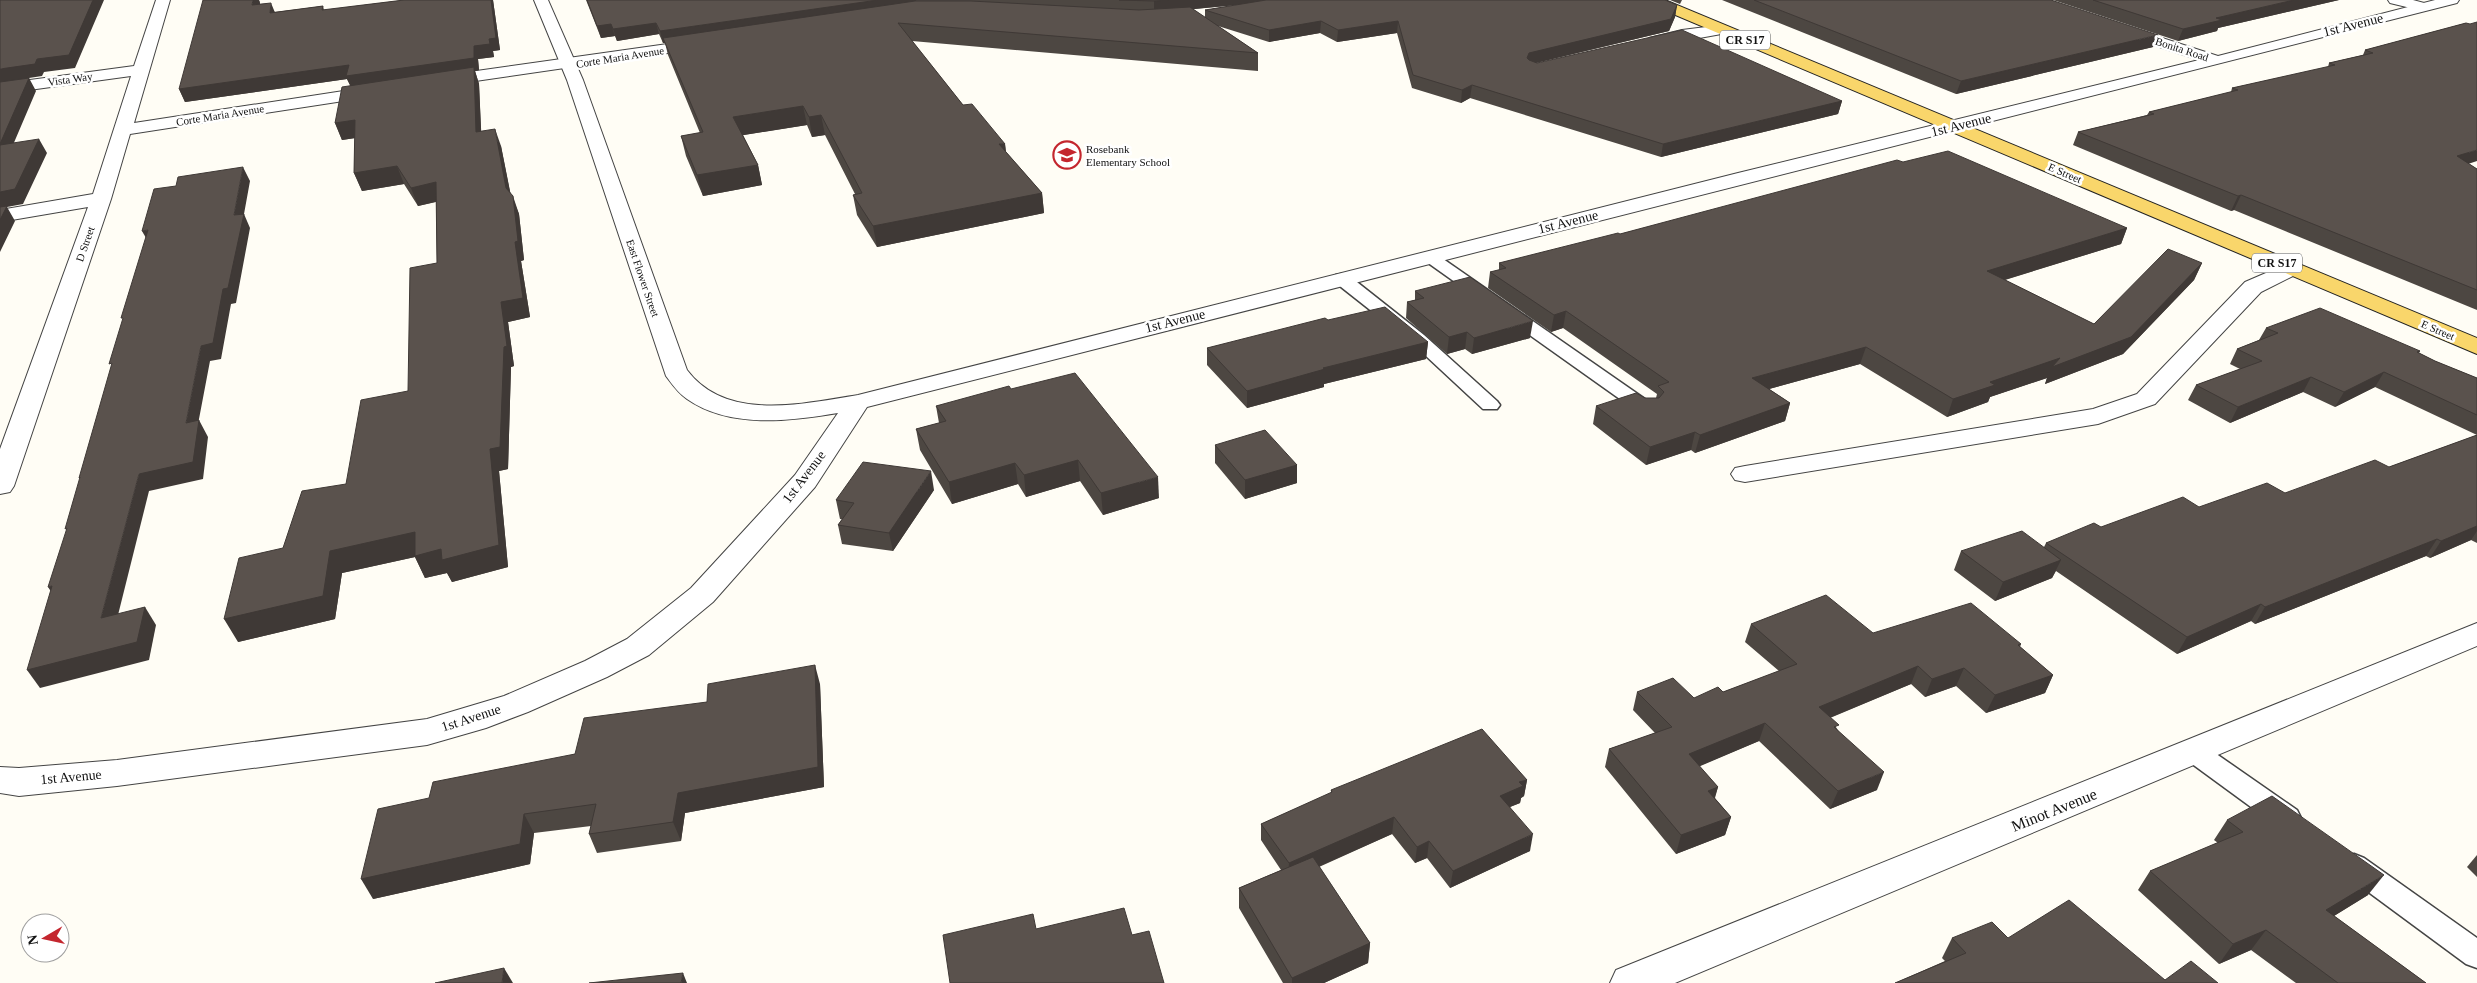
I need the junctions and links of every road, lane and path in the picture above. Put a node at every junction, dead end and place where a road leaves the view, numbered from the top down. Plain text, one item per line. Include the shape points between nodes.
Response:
1 (163, 0) edge
2 (541, 0) edge
3 (1652, 0) edge
4 (2395, 0) edge
5 (2452, 0) edge
6 (2423, 8) junction
7 (2102, 23) edge
8 (1722, 30) junction
9 (721, 41) edge
10 (1644, 44) edge
11 (2217, 61) junction
12 (567, 64) junction
13 (140, 70) junction
14 (422, 84) edge
15 (394, 88) edge
16 (0, 89) edge
17 (1956, 126) junction
18 (123, 130) junction
19 (101, 199) junction
20 (0, 216) edge
21 (1430, 257) junction
22 (2290, 269) junction
23 (1342, 279) junction
24 (2477, 347) edge
25 (858, 402) junction
26 (1490, 405) dead end
27 (1648, 410) edge
28 (1745, 474) dead end
29 (0, 486) edge
30 (2477, 634) edge
31 (2193, 751) junction
32 (0, 780) edge
33 (2307, 832) edge
34 (2331, 850) edge
35 (2477, 955) edge
36 (1630, 983) edge

1 - 13 street, D Street
2 - 12 street, East Flower Street
3 - 8 main road, E Street / CR S17
4 - 6 street
5 - 6 street, 1st Avenue
6 - 11 street, 1st Avenue
7 - 11 street, Bonita Road
8 - 10 street
8 - 17 main road, E Street / CR S17
9 - 12 street, Corte Maria Avenue
11 - 17 street, 1st Avenue
12 - 14 street, Corte Maria Avenue
12 - 25 street, East Flower Street via 675,371 687,387 698,396 727,407 770,414
13 - 16 street, Vista Way
13 - 18 street, D Street
15 - 18 street, Corte Maria Avenue
17 - 21 street, 1st Avenue
17 - 22 main road, E Street / CR S17
18 - 19 street, D Street
19 - 20 street
19 - 29 street, D Street
21 - 23 street, 1st Avenue
21 - 27 lane
22 - 24 main road, E Street / CR S17
22 - 28 street via 2252,287 2146,399 2098,416
23 - 25 street, 1st Avenue
23 - 26 lane via 1418,339
25 - 32 street, 1st Avenue via 804,481 702,595 638,647 587,673 474,719 427,732 117,773 19,782
30 - 31 street, Minot Avenue
31 - 33 lane
31 - 36 street, Minot Avenue
34 - 35 lane

